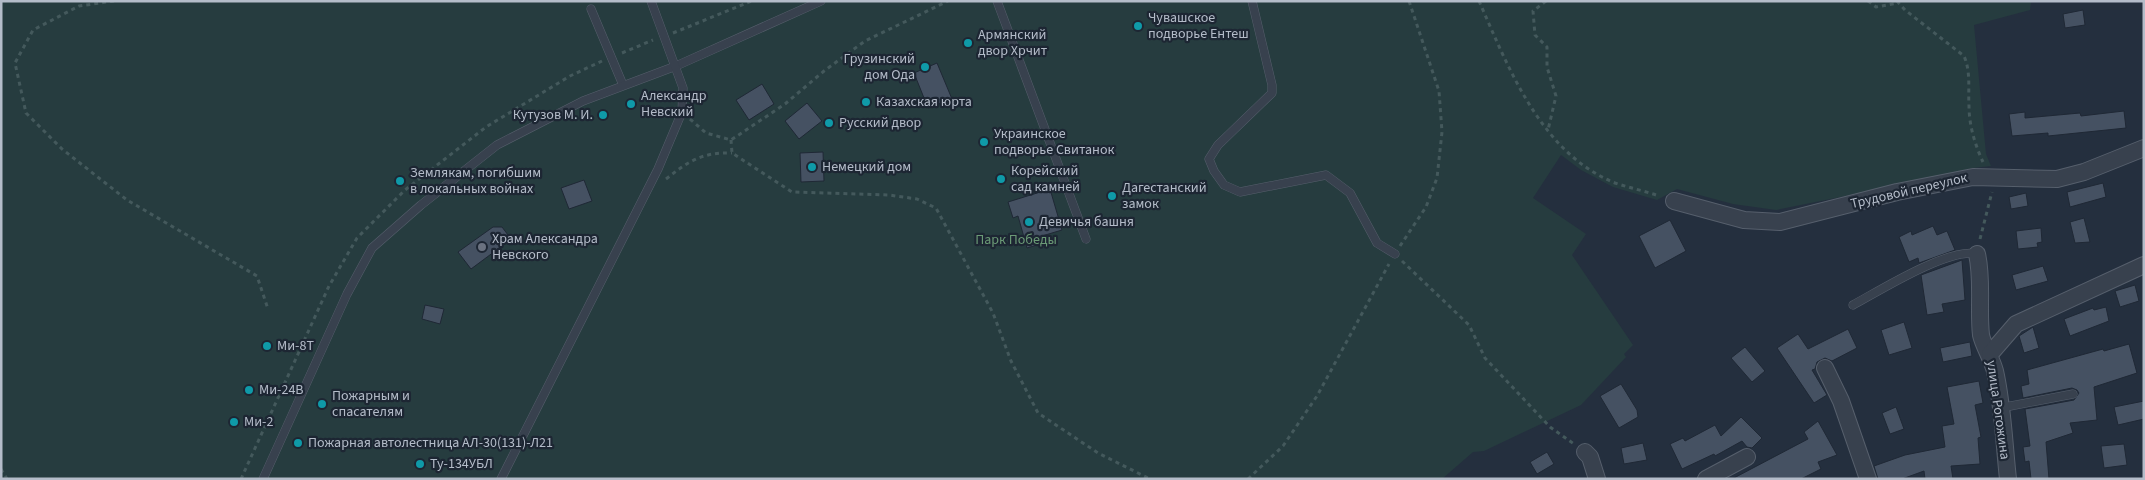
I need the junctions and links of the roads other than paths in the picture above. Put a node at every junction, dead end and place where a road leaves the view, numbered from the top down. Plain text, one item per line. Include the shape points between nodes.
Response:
1 (651, 1) edge
2 (821, 1) edge
3 (997, 1) edge
4 (1252, 1) edge
5 (591, 9) dead end
6 (676, 66) junction
7 (623, 85) junction
8 (2144, 148) edge
9 (1674, 201) road end
10 (1086, 239) dead end
11 (1395, 254) road end
12 (1976, 254) joint
13 (2144, 265) edge
14 (1853, 306) dead end
15 (1990, 354) junction
16 (1825, 368) dead end
17 (2073, 394) dead end
18 (2000, 408) junction
19 (1585, 452) road end
20 (1747, 457) dead end
21 (263, 479) edge
22 (501, 479) edge
23 (1597, 479) edge
24 (1706, 479) edge
25 (1868, 479) edge
26 (2008, 479) edge

1 - 6 lane
2 - 6 lane
3 - 10 lane
4 - 11 lane via 1272,93 1218,145 1209,159 1214,171 1224,185 1240,192 1326,175 1350,193 1377,243
5 - 7 lane
6 - 7 lane
6 - 22 lane via 683,88 682,112 658,169
7 - 21 lane via 583,101 497,145 372,248 347,294
8 - 9 street, Трудовой переулок via 2084,172 2057,178 1973,176 1780,222 1744,220
12 - 14 lane via 1962,253 1922,268
12 - 15 street, улица Рогожина via 1980,267 1982,338
13 - 15 street via 2016,324
15 - 18 street, улица Рогожина
16 - 25 street via 1841,401
17 - 18 lane
18 - 26 street, улица Рогожина
19 - 23 street via 1590,457
20 - 24 street

